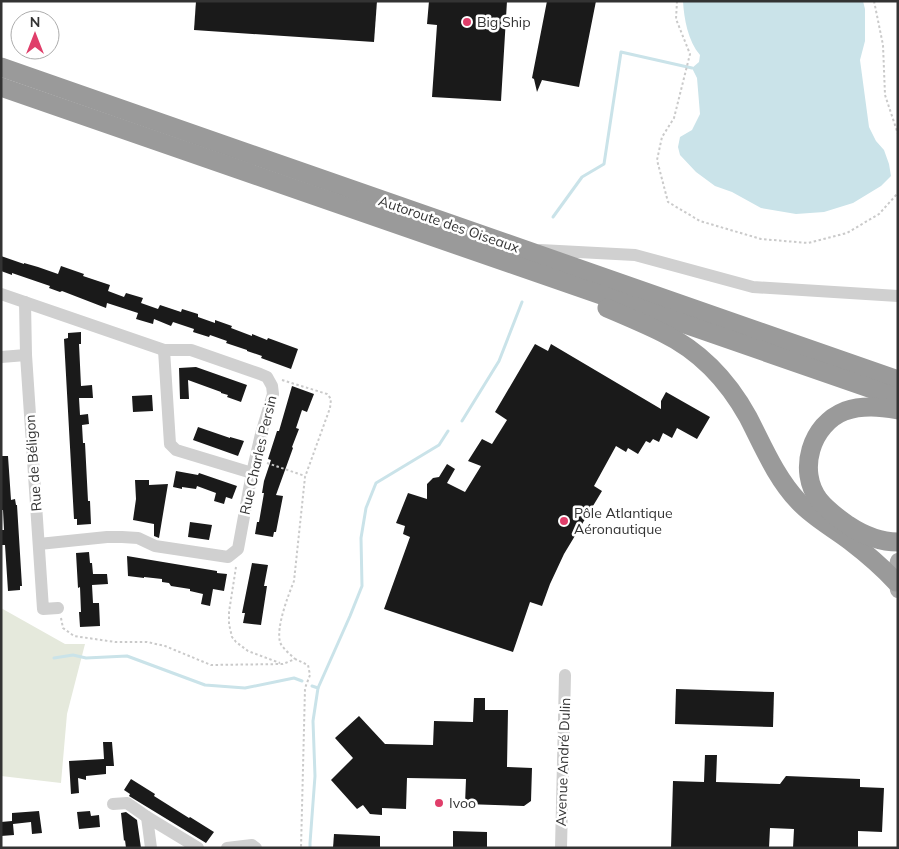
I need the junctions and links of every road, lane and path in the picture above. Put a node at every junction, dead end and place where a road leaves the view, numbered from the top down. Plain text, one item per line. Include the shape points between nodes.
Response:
1 (677, 1) edge
2 (874, 1) edge
3 (1, 67) edge
4 (1, 86) edge
5 (898, 134) edge
6 (898, 193) edge
7 (449, 241) junction
8 (522, 250) junction
9 (1, 294) edge
10 (898, 296) edge
11 (25, 302) junction
12 (164, 350) junction
13 (26, 355) junction
14 (1, 357) edge
15 (898, 379) edge
16 (270, 381) junction
17 (898, 398) edge
18 (898, 410) edge
19 (255, 459) junction
20 (252, 473) junction
21 (305, 476) junction
22 (898, 542) edge
23 (39, 544) junction
24 (238, 549) junction
25 (898, 561) edge
26 (897, 586) edge
27 (58, 608) joint
28 (295, 659) junction
29 (283, 664) junction
30 (565, 675) dead end
31 (113, 804) dead end
32 (147, 817) junction
33 (151, 848) edge
34 (198, 848) edge
35 (227, 848) edge
36 (256, 848) edge
37 (301, 848) edge
38 (561, 848) edge

1 - 6 path via 676,19 690,54 674,118 662,138 657,160 668,202 700,221 761,239 808,242 847,233 878,214
2 - 5 path via 883,45 886,95
3 - 8 highway, Autoroute des Oiseaux
4 - 7 highway, Autoroute des Oiseaux
7 - 17 highway, Autoroute des Oiseaux
7 - 26 highway via 664,333 700,356 737,398 775,470 799,503 865,553
8 - 10 street via 635,255 753,286
8 - 15 highway, Autoroute des Oiseaux
9 - 11 street, Rue Charles Persin
11 - 12 street, Rue Charles Persin
11 - 13 street, Rue de Béligon
12 - 16 street, Rue Charles Persin via 191,350 260,374
12 - 20 street via 170,444 176,450
13 - 14 street
13 - 23 street, Rue de Béligon
16 - 19 street, Rue Charles Persin via 273,394
16 - 21 path via 282,380 327,394 331,399
18 - 22 highway via 871,406 836,416 816,436 809,463 811,484 819,501 828,509 865,534 878,540
19 - 20 street, Rue Charles Persin
19 - 21 path
20 - 24 street, Rue Charles Persin
21 - 28 path via 294,581 279,628 280,643
23 - 24 street via 122,537 138,538 155,546 228,557
23 - 27 street, Rue de Béligon via 43,609
24 - 29 path via 229,612 232,637 248,651
25 - 26 main road
27 - 29 path via 63,628 74,636 115,642 147,642 211,665
28 - 29 path
28 - 37 path via 308,665 310,675 305,688
30 - 38 street, Avenue André Dulin
31 - 32 street via 127,803
32 - 33 street
32 - 34 street
35 - 36 street via 252,845

